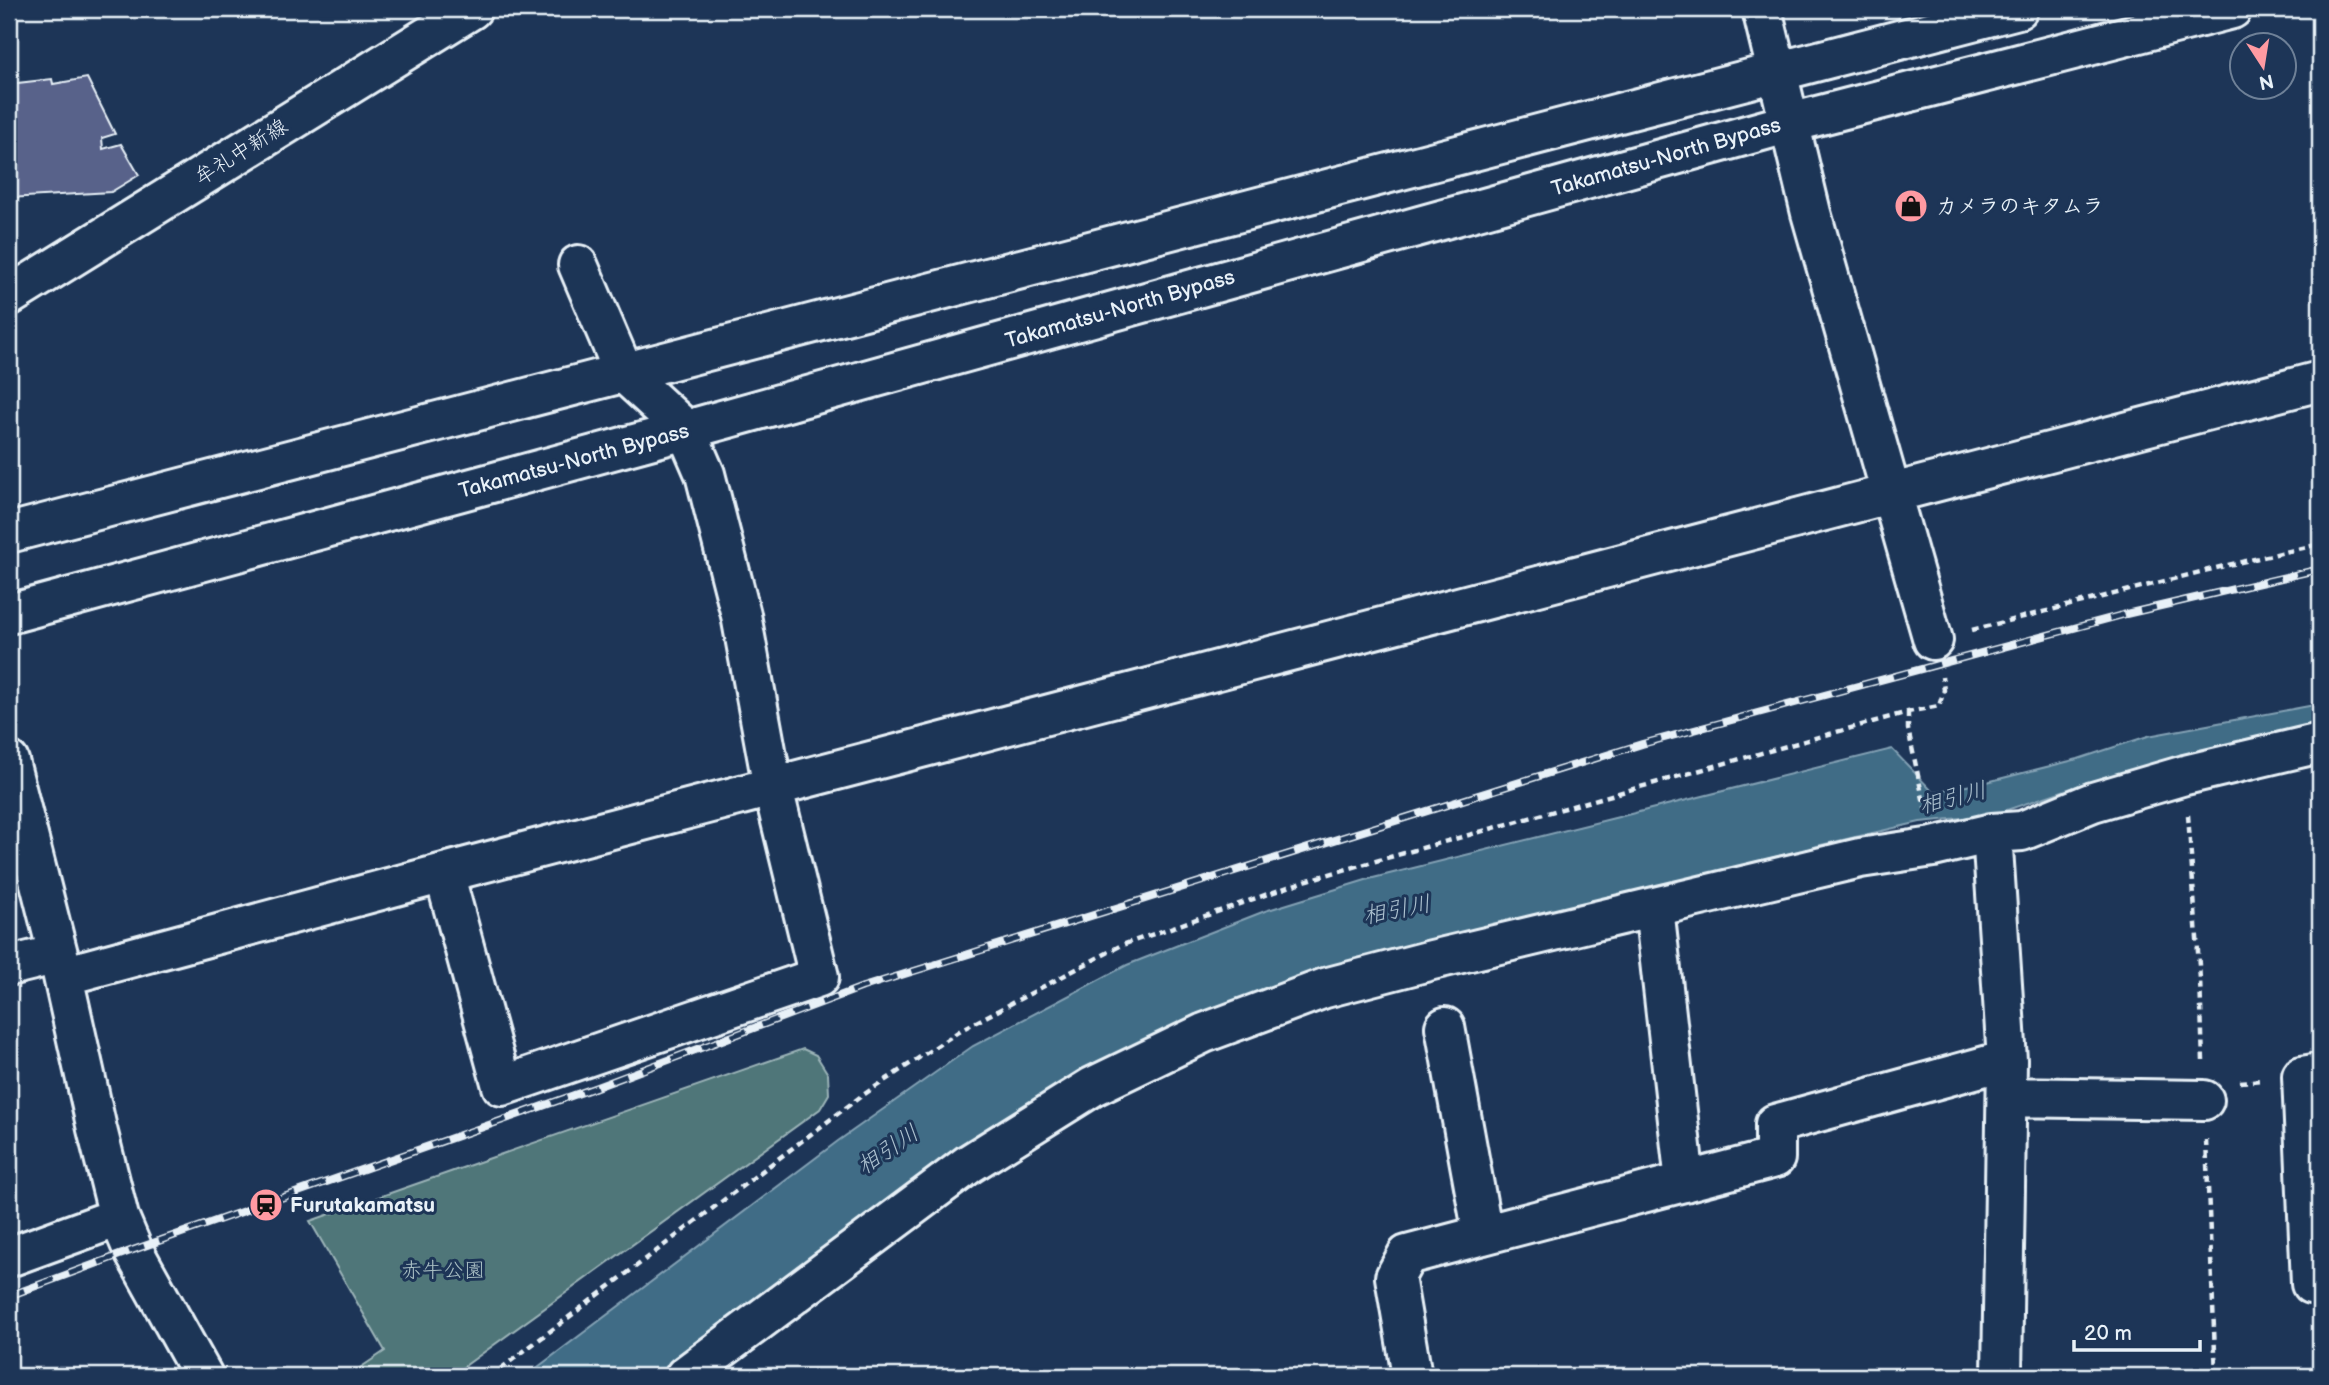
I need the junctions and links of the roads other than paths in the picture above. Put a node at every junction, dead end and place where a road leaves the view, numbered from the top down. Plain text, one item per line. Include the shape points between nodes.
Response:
1 (472, 9) edge
2 (1762, 9) edge
3 (2018, 9) edge
4 (2232, 9) edge
5 (1778, 70) junction
6 (1790, 123) junction
7 (578, 265) dead end
8 (9, 296) edge
9 (624, 373) junction
10 (2320, 381) edge
11 (686, 430) junction
12 (1892, 494) junction
13 (9, 533) edge
14 (9, 614) edge
15 (1933, 640) road end
16 (2320, 743) edge
17 (9, 761) edge
18 (773, 788) junction
19 (1992, 833) junction
20 (444, 873) junction
21 (1654, 908) junction
22 (61, 965) junction
23 (9, 966) edge
24 (1445, 1027) dead end
25 (2311, 1075) edge
26 (2007, 1079) junction
27 (2216, 1092) road end
28 (1685, 1182) junction
29 (119, 1217) junction
30 (1483, 1235) junction
31 (9, 1257) edge
32 (2320, 1284) edge
33 (203, 1376) edge
34 (685, 1376) edge
35 (1412, 1376) edge
36 (2002, 1376) edge

1 - 8 main road, 牟礼中新線
2 - 5 main road
3 - 5 main road
4 - 6 main road, Takamatsu-North Bypass
5 - 6 main road
5 - 9 main road
6 - 11 main road, Takamatsu-North Bypass
6 - 12 main road via 1811,213
7 - 9 main road
9 - 11 main road
9 - 13 main road
10 - 12 main road
11 - 14 main road, Takamatsu-North Bypass
11 - 18 main road via 705,474 741,615
12 - 15 main road
12 - 18 main road
16 - 19 main road via 2093,802 2022,831
17 - 22 main road
18 - 20 main road
18 - 20 main road via 819,977 502,1086
19 - 21 main road via 1860,858
19 - 26 main road
20 - 22 main road
21 - 28 main road
21 - 34 main road via 1325,988 1204,1033 1092,1087 968,1164
22 - 23 main road
22 - 29 main road
24 - 30 main road
25 - 32 main road via 2311,1284
26 - 27 main road
26 - 28 main road via 1776,1124 1775,1158
26 - 36 main road
28 - 30 main road
29 - 31 main road
29 - 33 main road
30 - 35 main road via 1407,1255 1395,1277

